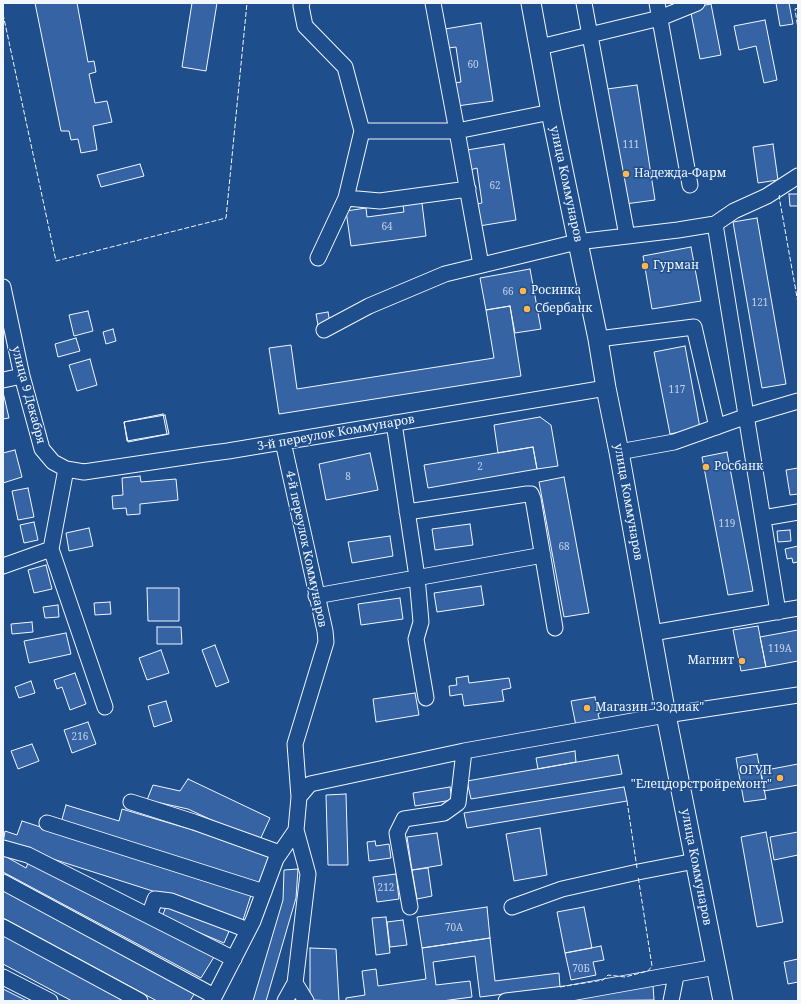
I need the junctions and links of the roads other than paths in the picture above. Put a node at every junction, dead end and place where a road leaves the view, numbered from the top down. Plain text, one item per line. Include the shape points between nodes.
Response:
1 (302, 3) edge
2 (433, 3) edge
3 (531, 3) edge
4 (584, 3) edge
5 (657, 3) edge
6 (697, 3) edge
7 (660, 18) junction
8 (590, 35) junction
9 (540, 47) junction
10 (551, 112) junction
11 (362, 131) junction
12 (457, 131) junction
13 (798, 176) edge
14 (690, 185) dead end
15 (468, 189) junction
16 (346, 198) junction
17 (715, 224) junction
18 (627, 236) junction
19 (578, 242) junction
20 (318, 258) dead end
21 (481, 265) junction
22 (3, 287) edge
23 (324, 330) dead end
24 (598, 339) junction
25 (22, 376) junction
26 (3, 380) edge
27 (606, 388) junction
28 (798, 401) edge
29 (747, 416) junction
30 (394, 423) junction
31 (716, 427) junction
32 (283, 442) junction
33 (619, 452) junction
34 (66, 469) junction
35 (407, 512) junction
36 (798, 512) edge
37 (763, 518) junction
38 (51, 549) junction
39 (543, 555) junction
40 (3, 566) edge
41 (418, 577) junction
42 (316, 596) junction
43 (798, 608) edge
44 (778, 612) junction
45 (555, 628) dead end
46 (652, 633) junction
47 (798, 695) edge
48 (426, 698) dead end
49 (105, 707) dead end
50 (666, 715) junction
51 (464, 751) junction
52 (299, 797) junction
53 (131, 802) dead end
54 (47, 823) dead end
55 (296, 830) junction
56 (3, 848) edge
57 (280, 853) junction
58 (695, 861) junction
59 (3, 882) edge
60 (264, 892) junction
61 (410, 907) dead end
62 (512, 907) dead end
63 (149, 916) junction
64 (3, 927) edge
65 (248, 930) junction
66 (234, 959) junction
67 (716, 968) junction
68 (676, 976) junction
69 (3, 977) edge
70 (295, 983) junction
71 (213, 999) edge
72 (50, 1001) edge
73 (140, 1001) edge
74 (285, 1001) edge
75 (306, 1001) edge
76 (506, 1001) edge
77 (671, 1001) edge
78 (723, 1001) edge

1 - 11 street via 305,26 345,67
2 - 12 street
3 - 9 main road, улица Коммунаров
4 - 8 street
5 - 7 street
6 - 7 street
7 - 8 street
7 - 14 street
8 - 9 street
8 - 18 street
9 - 10 main road, улица Коммунаров
10 - 12 street
10 - 19 main road, улица Коммунаров
11 - 12 street
11 - 16 street
12 - 15 street
13 - 17 street
15 - 16 street via 380,201
15 - 21 street
16 - 20 street
17 - 18 street
17 - 29 street
18 - 19 street
19 - 21 street
19 - 24 main road, улица Коммунаров
21 - 23 street via 445,274 369,306
22 - 25 street, улица 9 Декабря
24 - 27 main road, улица Коммунаров
24 - 31 street via 694,327
25 - 26 street
25 - 34 street, улица 9 Декабря via 42,449 53,462
27 - 30 street, 3-й переулок Коммунаров
27 - 33 main road, улица Коммунаров
28 - 29 street
29 - 31 street
29 - 37 street
30 - 32 street, 3-й переулок Коммунаров
30 - 35 street
31 - 33 street via 674,442
32 - 34 street, 3-й переулок Коммунаров via 84,472
32 - 42 street, 4-й переулок Коммунаров
33 - 46 main road, улица Коммунаров
34 - 38 street
35 - 39 street via 531,494
35 - 41 street
36 - 37 street
37 - 44 street
38 - 40 street
38 - 49 street
39 - 41 street
39 - 45 street
41 - 42 street
41 - 48 street via 422,622 416,639
42 - 52 street, 4-й переулок Коммунаров via 326,642 295,744
43 - 44 street
44 - 46 street
46 - 50 main road, улица Коммунаров
47 - 50 street
50 - 51 street
50 - 58 main road, улица Коммунаров
51 - 52 street via 310,784
51 - 61 street via 458,803 444,813 404,819 397,834
52 - 55 street, 4-й переулок Коммунаров
53 - 57 street
54 - 60 street
55 - 57 street
55 - 70 street via 308,874
56 - 63 street via 28,855
57 - 60 street
58 - 62 street via 562,889
58 - 67 main road, улица Коммунаров
59 - 71 street
60 - 65 street
63 - 65 street via 155,899 171,901
63 - 66 street
64 - 73 street
65 - 66 street
66 - 71 street
67 - 68 street
67 - 78 main road, улица Коммунаров
68 - 76 street
68 - 77 street
69 - 72 street
70 - 74 street
70 - 75 street

